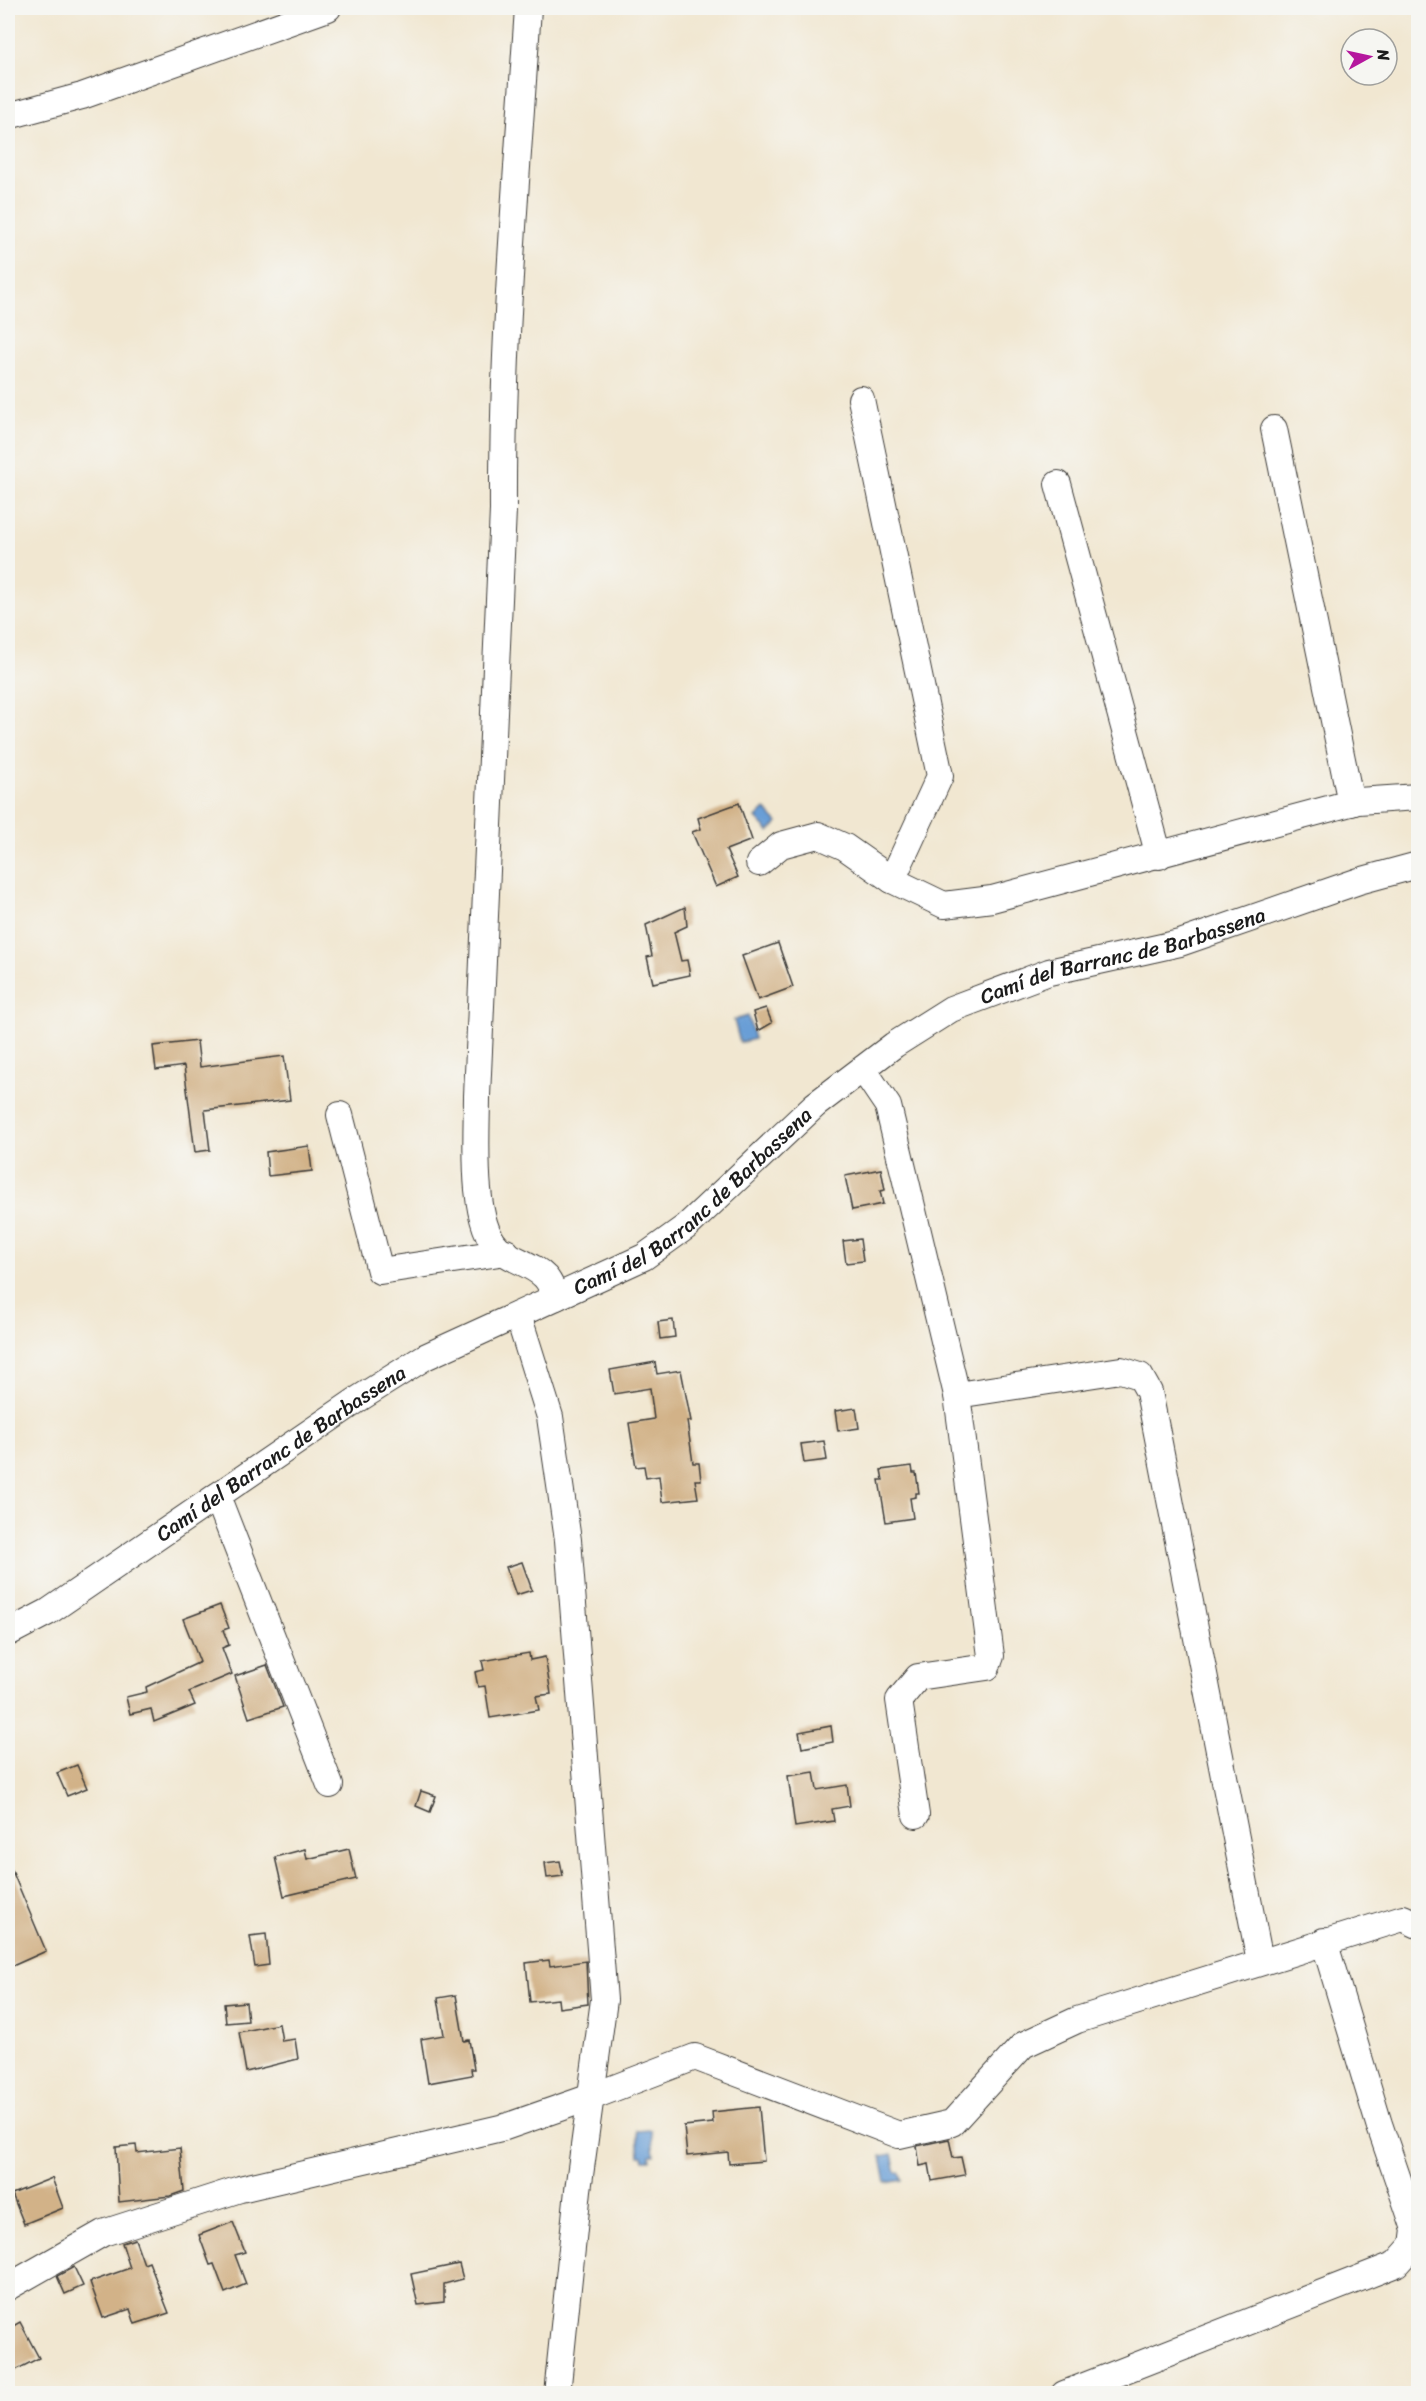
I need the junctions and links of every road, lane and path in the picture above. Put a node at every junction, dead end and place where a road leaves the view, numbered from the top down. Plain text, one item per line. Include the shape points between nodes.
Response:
1 (328, 8) edge
2 (528, 8) edge
3 (8, 116) edge
4 (861, 399) dead end
5 (1274, 429) dead end
6 (1058, 484) dead end
7 (1419, 797) edge
8 (1352, 803) junction
9 (1159, 856) junction
10 (759, 863) dead end
11 (1419, 865) edge
12 (892, 880) junction
13 (862, 1069) junction
14 (340, 1115) dead end
15 (506, 1252) junction
16 (556, 1297) junction
17 (518, 1315) junction
18 (957, 1395) junction
19 (217, 1496) junction
20 (8, 1633) edge
21 (330, 1785) dead end
22 (916, 1815) dead end
23 (1419, 1925) edge
24 (1324, 1941) junction
25 (1260, 1961) junction
26 (591, 2097) junction
27 (8, 2287) edge
28 (557, 2394) edge
29 (1064, 2394) edge

1 - 3 street via 82,96
2 - 15 street via 502,419 503,510 477,1096 480,1207 487,1233
4 - 12 street via 940,776
5 - 8 street
6 - 9 street
7 - 8 street
8 - 9 street
9 - 12 street via 992,899 944,905
10 - 12 street via 781,845 818,835 845,847
11 - 13 street, Camí del Barranc de Barbassena via 1359,881 1180,943 1050,972 951,1009
13 - 16 street, Camí del Barranc de Barbassena via 814,1105 687,1226 644,1257
13 - 18 street via 888,1106
14 - 15 street via 380,1271
15 - 16 street via 545,1276
16 - 17 street, Camí del Barranc de Barbassena
17 - 19 street, Camí del Barranc de Barbassena via 425,1357
17 - 26 street via 550,1417 568,1540 604,2000
18 - 22 street via 991,1656 987,1668 918,1677 899,1700
18 - 25 street via 1121,1370 1140,1376 1149,1392
19 - 20 street, Camí del Barranc de Barbassena via 48,1612
19 - 21 street
23 - 24 street via 1403,1918
24 - 25 street
24 - 29 street via 1414,2229 1413,2245 1396,2264
25 - 26 street via 1077,2020 1023,2045 952,2123 898,2135 695,2056
26 - 27 street via 505,2127 240,2189 103,2233
26 - 28 street

